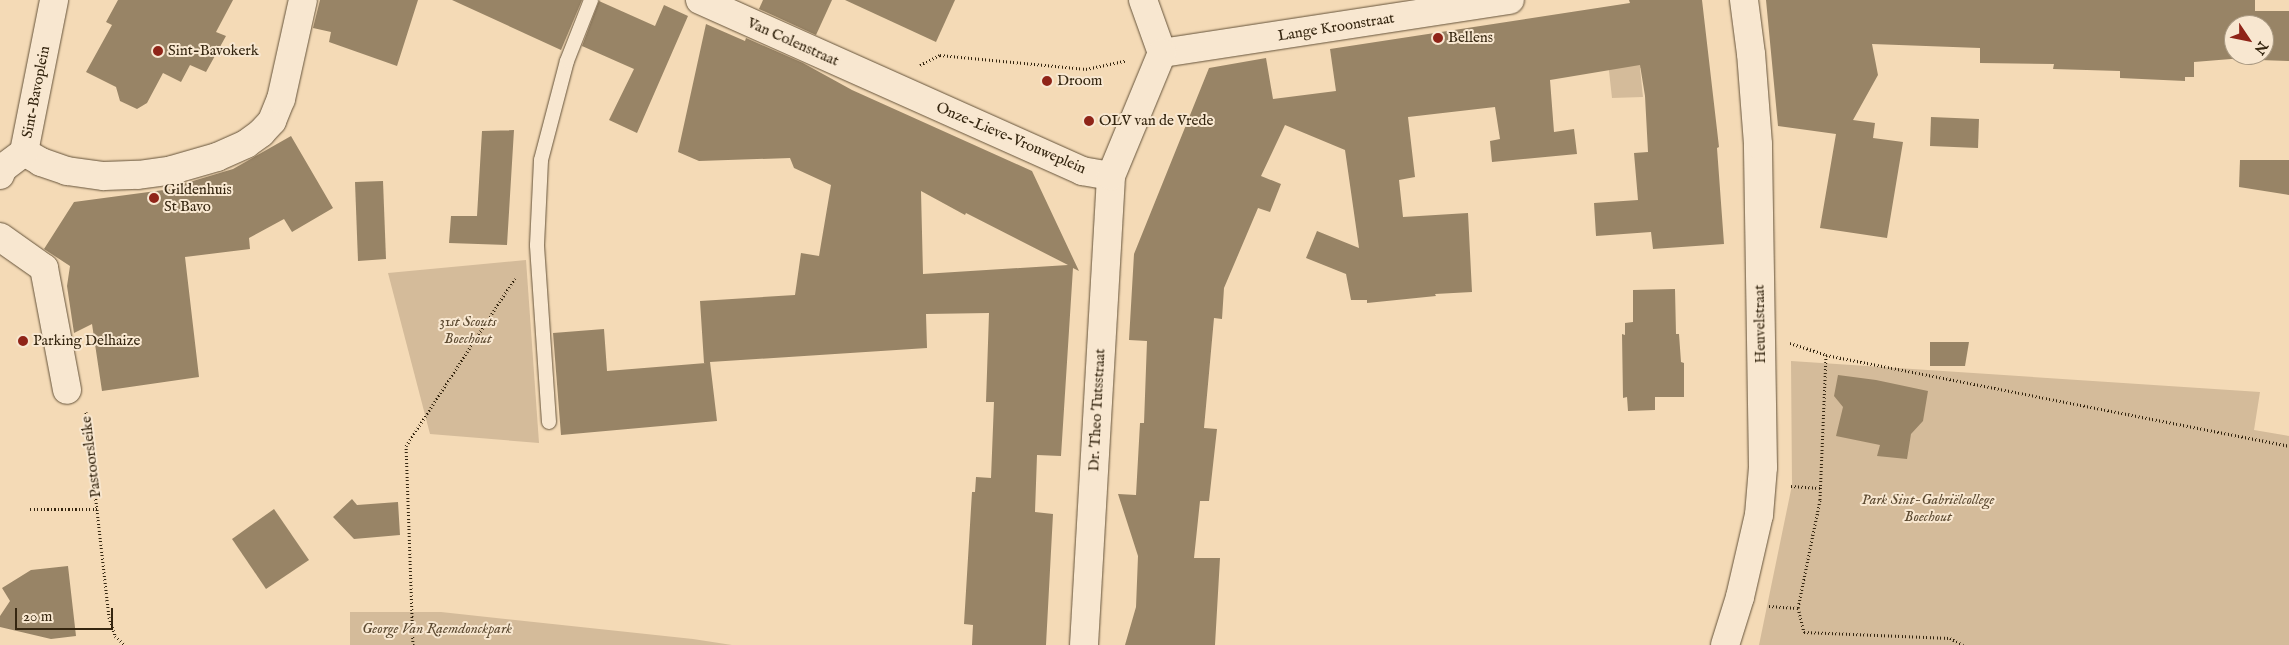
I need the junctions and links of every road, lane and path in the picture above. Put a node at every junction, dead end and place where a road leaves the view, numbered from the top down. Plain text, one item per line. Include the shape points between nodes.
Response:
1 (54, 0) edge
2 (303, 0) edge
3 (592, 0) edge
4 (700, 0) edge
5 (1143, 0) edge
6 (1510, 0) edge
7 (1744, 0) edge
8 (1162, 53) junction
9 (885, 83) junction
10 (24, 152) junction
11 (0, 174) edge
12 (1111, 176) junction
13 (0, 237) edge
14 (537, 245) junction
15 (1760, 333) junction
16 (1826, 355) junction
17 (67, 390) joint
18 (549, 422) dead end
19 (2289, 446) edge
20 (30, 509) dead end
21 (97, 509) junction
22 (125, 645) edge
23 (413, 645) edge
24 (1084, 645) edge
25 (1725, 645) edge
26 (1963, 645) edge

1 - 10 street, Sint-Bavoplein
2 - 10 street, Sint-Bavoplein via 281,99 272,121 246,144 217,157 172,170 138,175 104,176 67,171
3 - 14 lane via 567,61 541,160
4 - 9 street, Van Colenstraat
5 - 8 street
6 - 8 street, Lange Kroonstraat
7 - 15 street, Heuvelstraat via 1758,144
8 - 9 path via 1086,69 940,54
8 - 12 street
9 - 12 street, Onze-Lieve-Vrouweplein via 1082,171
10 - 11 street
12 - 24 street, Dr. Theo Tutsstraat
13 - 17 street via 44,268
14 - 18 lane
14 - 23 path via 406,446
15 - 16 path
15 - 25 street, Heuvelstraat via 1763,467 1759,515
16 - 19 path
16 - 26 path via 1820,500 1798,608 1804,632 1950,638
17 - 21 path, Pastoorsleike via 84,399
20 - 21 path
21 - 22 path, Pastoorsleike via 109,616 115,636

